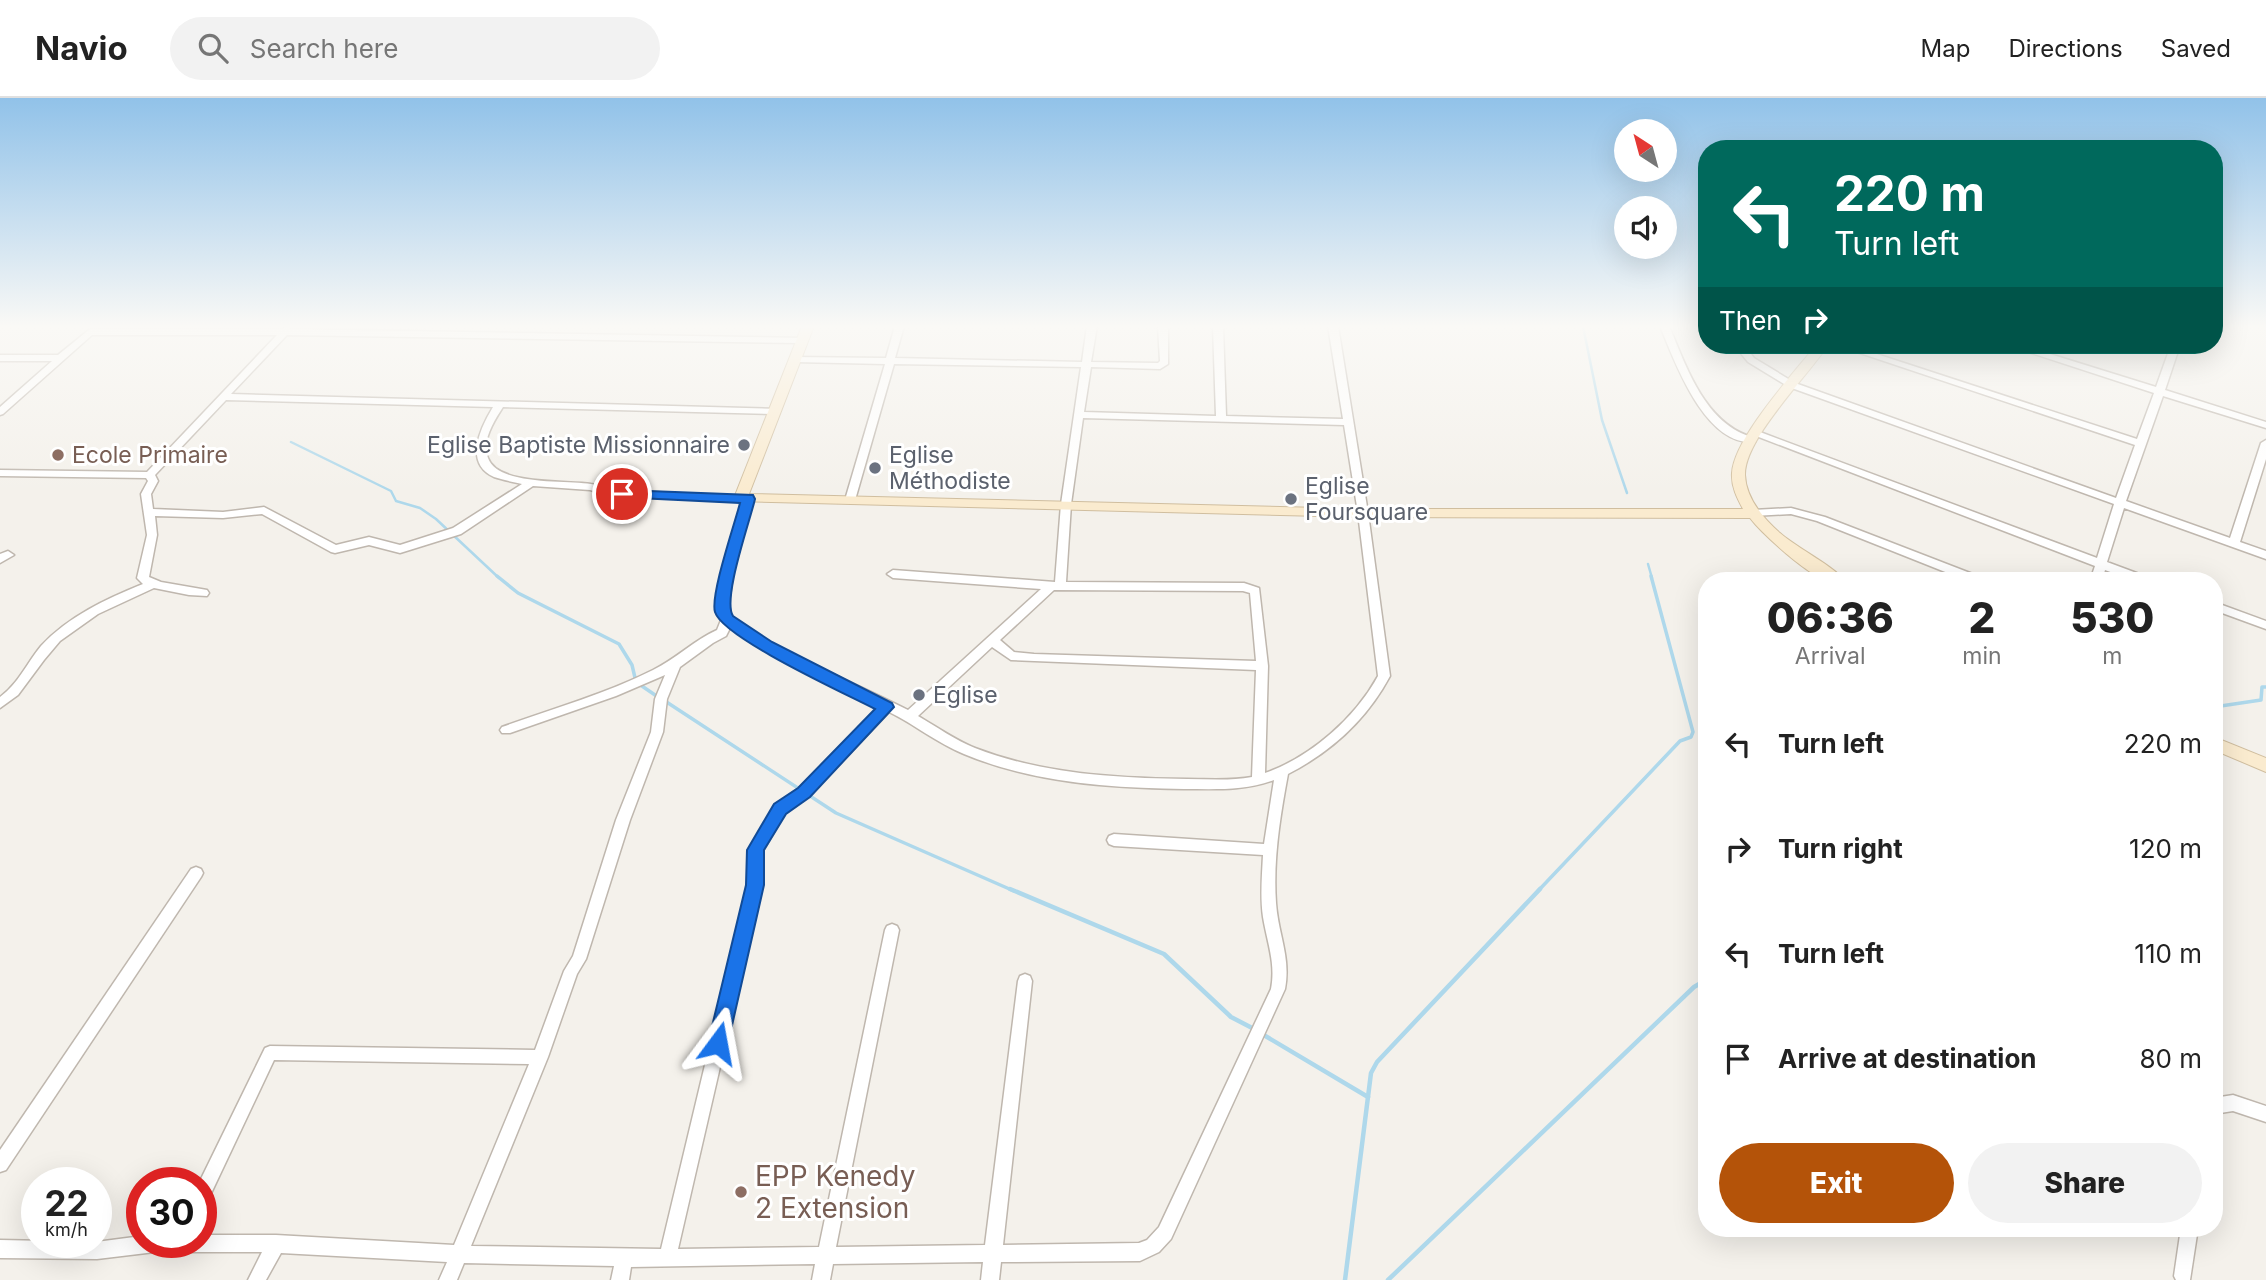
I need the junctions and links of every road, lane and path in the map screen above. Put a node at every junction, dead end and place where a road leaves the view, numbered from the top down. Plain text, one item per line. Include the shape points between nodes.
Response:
1 (35, 381) edge
2 (239, 381) edge
3 (786, 381) edge
4 (884, 381) edge
5 (1084, 381) edge
6 (1220, 381) edge
7 (1342, 381) edge
8 (1692, 381) edge
9 (1786, 381) edge
10 (1795, 381) edge
11 (1951, 381) edge
12 (2128, 381) edge
13 (2163, 381) edge
14 (1792, 385) junction
15 (2160, 391) junction
16 (225, 397) junction
17 (500, 404) junction
18 (775, 411) junction
19 (0, 412) edge
20 (1079, 415) junction
21 (1221, 419) junction
22 (1348, 422) junction
23 (2266, 425) edge
24 (1753, 437) junction
25 (2266, 443) edge
26 (2141, 444) junction
27 (0, 473) edge
28 (150, 475) junction
29 (531, 483) junction
30 (745, 499) junction
31 (850, 500) junction
32 (1066, 503) junction
33 (2119, 505) junction
34 (150, 512) junction
35 (1363, 513) junction
36 (1753, 513) junction
37 (2234, 544) junction
38 (2266, 555) edge
39 (2101, 564) junction
40 (1825, 572) edge
41 (1956, 572) edge
42 (2099, 572) edge
43 (2122, 572) edge
44 (894, 574) dead end
45 (151, 584) junction
46 (1056, 586) junction
47 (203, 593) dead end
48 (2223, 609) edge
49 (727, 620) junction
50 (2266, 625) edge
51 (993, 641) junction
52 (675, 665) junction
53 (1262, 666) junction
54 (0, 703) edge
55 (886, 707) junction
56 (909, 717) junction
57 (506, 730) dead end
58 (2223, 747) edge
59 (2266, 765) edge
60 (1282, 771) junction
61 (1258, 781) junction
62 (1114, 840) dead end
63 (1271, 850) junction
64 (196, 873) dead end
65 (892, 930) dead end
66 (1025, 981) dead end
67 (540, 1057) junction
68 (2223, 1105) edge
69 (2266, 1114) edge
70 (0, 1164) edge
71 (215, 1167) edge
72 (2189, 1237) edge
73 (217, 1243) edge
74 (276, 1244) junction
75 (126, 1248) edge
76 (0, 1249) edge
77 (993, 1253) junction
78 (458, 1254) junction
79 (668, 1255) junction
80 (826, 1255) junction
81 (624, 1258) junction
82 (2183, 1276) dead end
83 (257, 1280) edge
84 (449, 1280) edge
85 (620, 1280) edge
86 (821, 1280) edge
87 (990, 1280) edge

1 - 19 street
2 - 16 street
3 - 18 street
4 - 31 street
5 - 20 street
6 - 21 street
7 - 22 street
8 - 24 street via 1714,420 1724,429
9 - 14 street
10 - 14 street
11 - 26 street
12 - 15 street
13 - 15 street
14 - 24 street
14 - 33 street
15 - 23 street
15 - 26 street
16 - 17 street
16 - 28 street
17 - 18 street
17 - 29 street via 481,437 481,454 491,472
18 - 30 street
20 - 21 street
20 - 32 street
21 - 22 street
22 - 35 street
24 - 36 street via 1738,474
24 - 39 street
25 - 37 street
26 - 33 street
27 - 28 street
28 - 34 street via 153,481 146,494
29 - 30 street via 622,494
29 - 34 street via 457,531 400,549 369,541 335,549 264,510 223,515
30 - 31 street
30 - 49 street via 724,592 722,611
31 - 32 street
32 - 35 street
32 - 46 street
33 - 37 street
33 - 39 street
34 - 45 street via 151,550 143,578
35 - 36 street
35 - 60 street via 1384,676 1376,696 1356,719
36 - 40 street via 1779,539
36 - 41 street via 1791,511 1821,519
37 - 38 street
39 - 42 street
39 - 43 street
44 - 46 street
45 - 47 street
45 - 54 street via 104,604 58,636 23,684
46 - 51 street
46 - 53 street via 1244,587 1255,591
48 - 50 street
49 - 52 street via 722,633
49 - 55 street via 766,646
51 - 53 street via 1011,656
51 - 56 street
52 - 57 street
52 - 67 street via 661,699 657,732 623,820 579,960
53 - 61 street
55 - 56 street
55 - 79 street via 804,792 780,809 755,850 755,885
56 - 61 street via 968,750 1027,767 1140,784
58 - 59 street
60 - 61 street
60 - 63 street
62 - 63 street
63 - 77 street via 1269,906 1283,970 1278,989 1165,1233 1140,1252
64 - 70 street
65 - 80 street
66 - 77 street
67 - 71 street via 270,1053
67 - 78 street
68 - 69 street via 2233,1103
72 - 82 street
73 - 74 street
74 - 78 street
74 - 83 street
75 - 76 street
77 - 80 street
77 - 87 street
78 - 81 street
78 - 84 street
79 - 80 street
79 - 81 street
80 - 86 street
81 - 85 street

